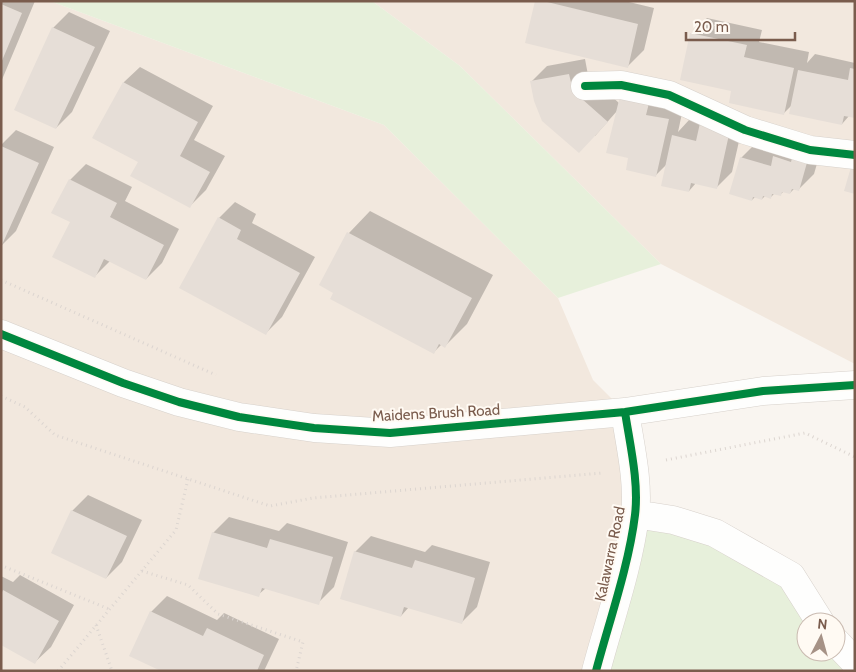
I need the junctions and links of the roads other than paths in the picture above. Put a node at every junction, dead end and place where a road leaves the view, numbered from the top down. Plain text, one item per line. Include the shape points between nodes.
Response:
1 (585, 86) dead end
2 (855, 155) edge
3 (1, 334) edge
4 (855, 385) edge
5 (625, 412) junction
6 (636, 514) junction
7 (814, 612) edge
8 (846, 653) edge
9 (855, 662) edge
10 (596, 671) edge

1 - 2 street via 621,85 669,94 745,130 810,150
3 - 5 street, Maidens Brush Road via 179,402 239,417 314,428 390,433
4 - 5 street, Maidens Brush Road via 764,391
5 - 6 street, Kalawarra Road via 634,471
6 - 7 street via 673,520 715,533 791,576
6 - 10 street, Kalawarra Road
8 - 9 street

